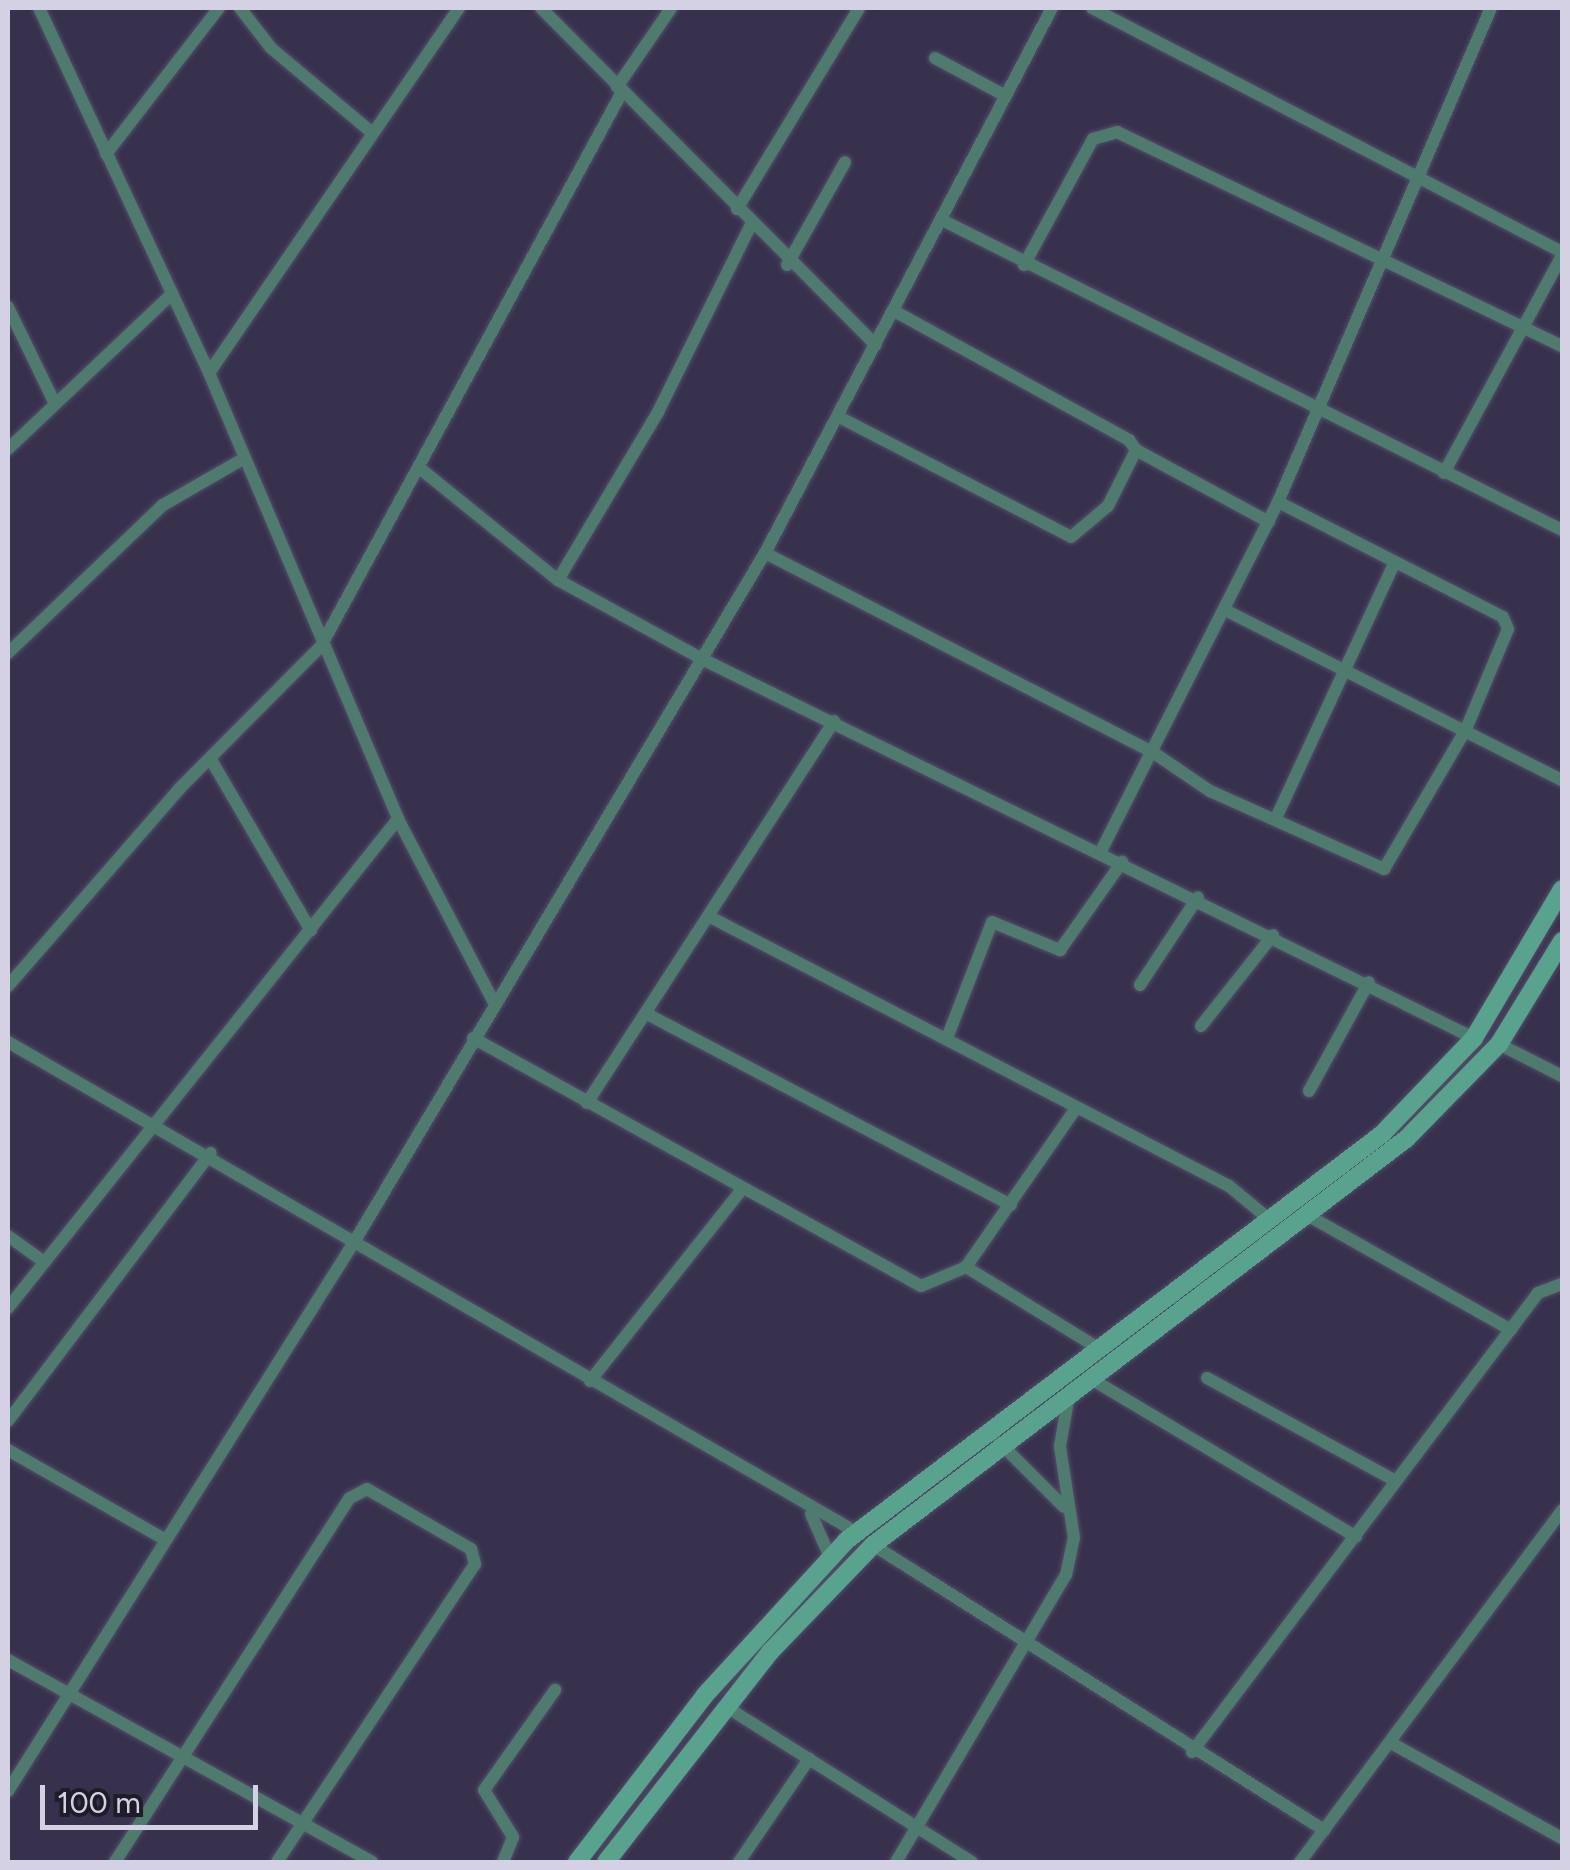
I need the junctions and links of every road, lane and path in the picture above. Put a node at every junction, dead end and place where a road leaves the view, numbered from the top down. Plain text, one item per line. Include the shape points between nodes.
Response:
1 (39, 8) edge
2 (219, 8) edge
3 (240, 8) edge
4 (459, 8) edge
5 (542, 8) edge
6 (671, 8) edge
7 (860, 8) edge
8 (1052, 8) edge
9 (1092, 8) edge
10 (1491, 8) edge
11 (935, 58) dead end
12 (620, 90) junction
13 (1002, 94) junction
14 (371, 132) junction
15 (106, 154) junction
16 (846, 162) dead end
17 (1418, 176) junction
18 (737, 209) junction
19 (942, 220) junction
20 (750, 224) junction
21 (1562, 254) edge
22 (1386, 261) junction
23 (1024, 264) junction
24 (787, 265) junction
25 (172, 294) junction
26 (8, 307) edge
27 (894, 311) junction
28 (1523, 326) junction
29 (876, 345) junction
30 (1562, 346) edge
31 (210, 372) junction
32 (54, 404) junction
33 (1316, 409) junction
34 (839, 417) junction
35 (8, 449) edge
36 (1136, 450) junction
37 (243, 459) junction
38 (422, 470) junction
39 (1444, 472) junction
40 (1278, 502) junction
41 (1269, 522) junction
42 (1562, 530) edge
43 (764, 553) junction
44 (1395, 562) junction
45 (558, 580) junction
46 (1227, 612) junction
47 (322, 646) junction
48 (8, 653) edge
49 (702, 659) junction
50 (1346, 672) junction
51 (834, 721) junction
52 (1466, 728) junction
53 (1154, 752) junction
54 (210, 758) junction
55 (1562, 780) edge
56 (1276, 818) junction
57 (398, 819) junction
58 (1101, 851) junction
59 (1122, 862) junction
60 (1562, 889) edge
61 (1198, 897) junction
62 (712, 918) junction
63 (311, 930) junction
64 (1274, 935) junction
65 (1562, 942) edge
66 (1369, 982) junction
67 (1140, 984) dead end
68 (8, 986) edge
69 (494, 1000) junction
70 (647, 1014) junction
71 (1201, 1026) dead end
72 (472, 1038) junction
73 (946, 1038) junction
74 (1474, 1038) junction
75 (8, 1042) edge
76 (1499, 1044) junction
77 (1562, 1076) edge
78 (1309, 1091) dead end
79 (586, 1103) junction
80 (1076, 1108) junction
81 (159, 1123) junction
82 (211, 1153) junction
83 (740, 1192) junction
84 (1011, 1205) junction
85 (1306, 1215) junction
86 (1270, 1220) junction
87 (8, 1236) edge
88 (356, 1239) junction
89 (44, 1262) junction
90 (966, 1267) junction
91 (1562, 1284) edge
92 (8, 1308) edge
93 (1510, 1330) junction
94 (1100, 1349) junction
95 (1206, 1378) dead end
96 (590, 1380) junction
97 (1082, 1381) junction
98 (8, 1421) edge
99 (998, 1442) junction
100 (8, 1450) edge
101 (1396, 1482) junction
102 (1066, 1510) junction
103 (1562, 1510) edge
104 (811, 1514) junction
105 (856, 1532) junction
106 (1356, 1537) junction
107 (162, 1538) junction
108 (873, 1545) junction
109 (830, 1556) junction
110 (752, 1640) junction
111 (1026, 1644) junction
112 (770, 1652) junction
113 (8, 1660) edge
114 (554, 1690) dead end
115 (66, 1693) junction
116 (725, 1706) junction
117 (1390, 1742) junction
118 (1192, 1752) junction
119 (809, 1759) junction
120 (181, 1760) junction
121 (8, 1791) edge
122 (299, 1823) junction
123 (918, 1828) junction
124 (1324, 1830) junction
125 (1562, 1838) edge
126 (115, 1862) edge
127 (277, 1862) edge
128 (372, 1862) edge
129 (503, 1862) edge
130 (578, 1862) edge
131 (606, 1862) edge
132 (739, 1862) edge
133 (896, 1862) edge
134 (972, 1862) edge
135 (1300, 1862) edge

1 - 15 street
2 - 15 street
3 - 14 street via 271,48
4 - 14 street
5 - 12 street
6 - 12 street
7 - 18 street
8 - 13 street
9 - 17 street
10 - 17 street
11 - 13 street
12 - 18 street
12 - 38 street
13 - 19 street
14 - 31 street
15 - 25 street
16 - 24 street
17 - 21 street
17 - 22 street
18 - 20 street
19 - 23 street
19 - 27 street
20 - 24 street
20 - 45 street via 658,412
21 - 28 street
22 - 23 street via 1104,131
22 - 28 street
22 - 33 street
23 - 33 street
24 - 29 street
25 - 31 street
25 - 32 street
26 - 32 street
27 - 29 street
27 - 36 street
28 - 30 street
28 - 39 street
29 - 34 street
31 - 37 street
32 - 35 street
33 - 39 street
33 - 40 street
34 - 36 street via 1071,537 1108,506
34 - 43 street
36 - 41 street
37 - 47 street
37 - 48 street via 172,497
38 - 45 street
38 - 47 street
39 - 42 street
40 - 41 street
40 - 44 street
41 - 46 street
43 - 49 street
43 - 53 street
44 - 50 street
44 - 52 street via 1502,617 1508,629
45 - 49 street
46 - 50 street
46 - 53 street
47 - 54 street
47 - 57 street
49 - 51 street
49 - 69 street
50 - 52 street
50 - 56 street
51 - 58 street
51 - 62 street
52 - 55 street
52 - 56 street via 1390,866 1371,867
53 - 56 street via 1210,791
53 - 58 street
54 - 63 street
54 - 68 street
57 - 63 street
57 - 69 street
58 - 59 street
59 - 61 street
59 - 73 street via 1060,950 992,922
60 - 74 main road
61 - 64 street
61 - 67 street
62 - 70 street
62 - 73 street
63 - 81 street
64 - 66 street
64 - 71 street
65 - 76 main road
66 - 74 street
66 - 78 street
69 - 72 street
70 - 79 street
70 - 84 street
72 - 79 street
72 - 88 street
73 - 80 street
74 - 86 main road via 1382,1134
75 - 81 street
76 - 77 street
76 - 85 main road via 1406,1139
79 - 83 street
80 - 84 street
80 - 86 street via 1228,1186
81 - 82 street
81 - 89 street
82 - 88 street
82 - 98 street
83 - 90 street via 909,1283 939,1285
83 - 96 street
84 - 90 street
85 - 93 street
85 - 97 main road
86 - 94 main road
87 - 89 street
88 - 96 street
88 - 107 street
89 - 92 street
90 - 94 street
91 - 93 street via 1538,1293
93 - 101 street
94 - 105 main road
95 - 101 street
96 - 104 street
97 - 99 main road
97 - 102 street via 1061,1432
97 - 106 street
99 - 102 street
99 - 108 main road
100 - 107 street
101 - 106 street
102 - 111 street via 1070,1564
103 - 117 street
104 - 105 street
104 - 109 street
105 - 109 main road
106 - 118 street
107 - 115 street
108 - 111 street
108 - 112 main road
109 - 110 main road
110 - 112 main road
110 - 130 main road
111 - 118 street
111 - 123 street
112 - 116 main road
113 - 115 street
114 - 129 street via 484,1790 513,1837
115 - 120 street
115 - 121 street
116 - 119 street
116 - 131 main road
117 - 124 street
117 - 125 street
118 - 124 street
119 - 123 street
119 - 132 street
120 - 122 street
120 - 122 street via 350,1498 377,1492 471,1548 475,1564
120 - 126 street
122 - 127 street
122 - 128 street
123 - 133 street
123 - 134 street
124 - 135 street

